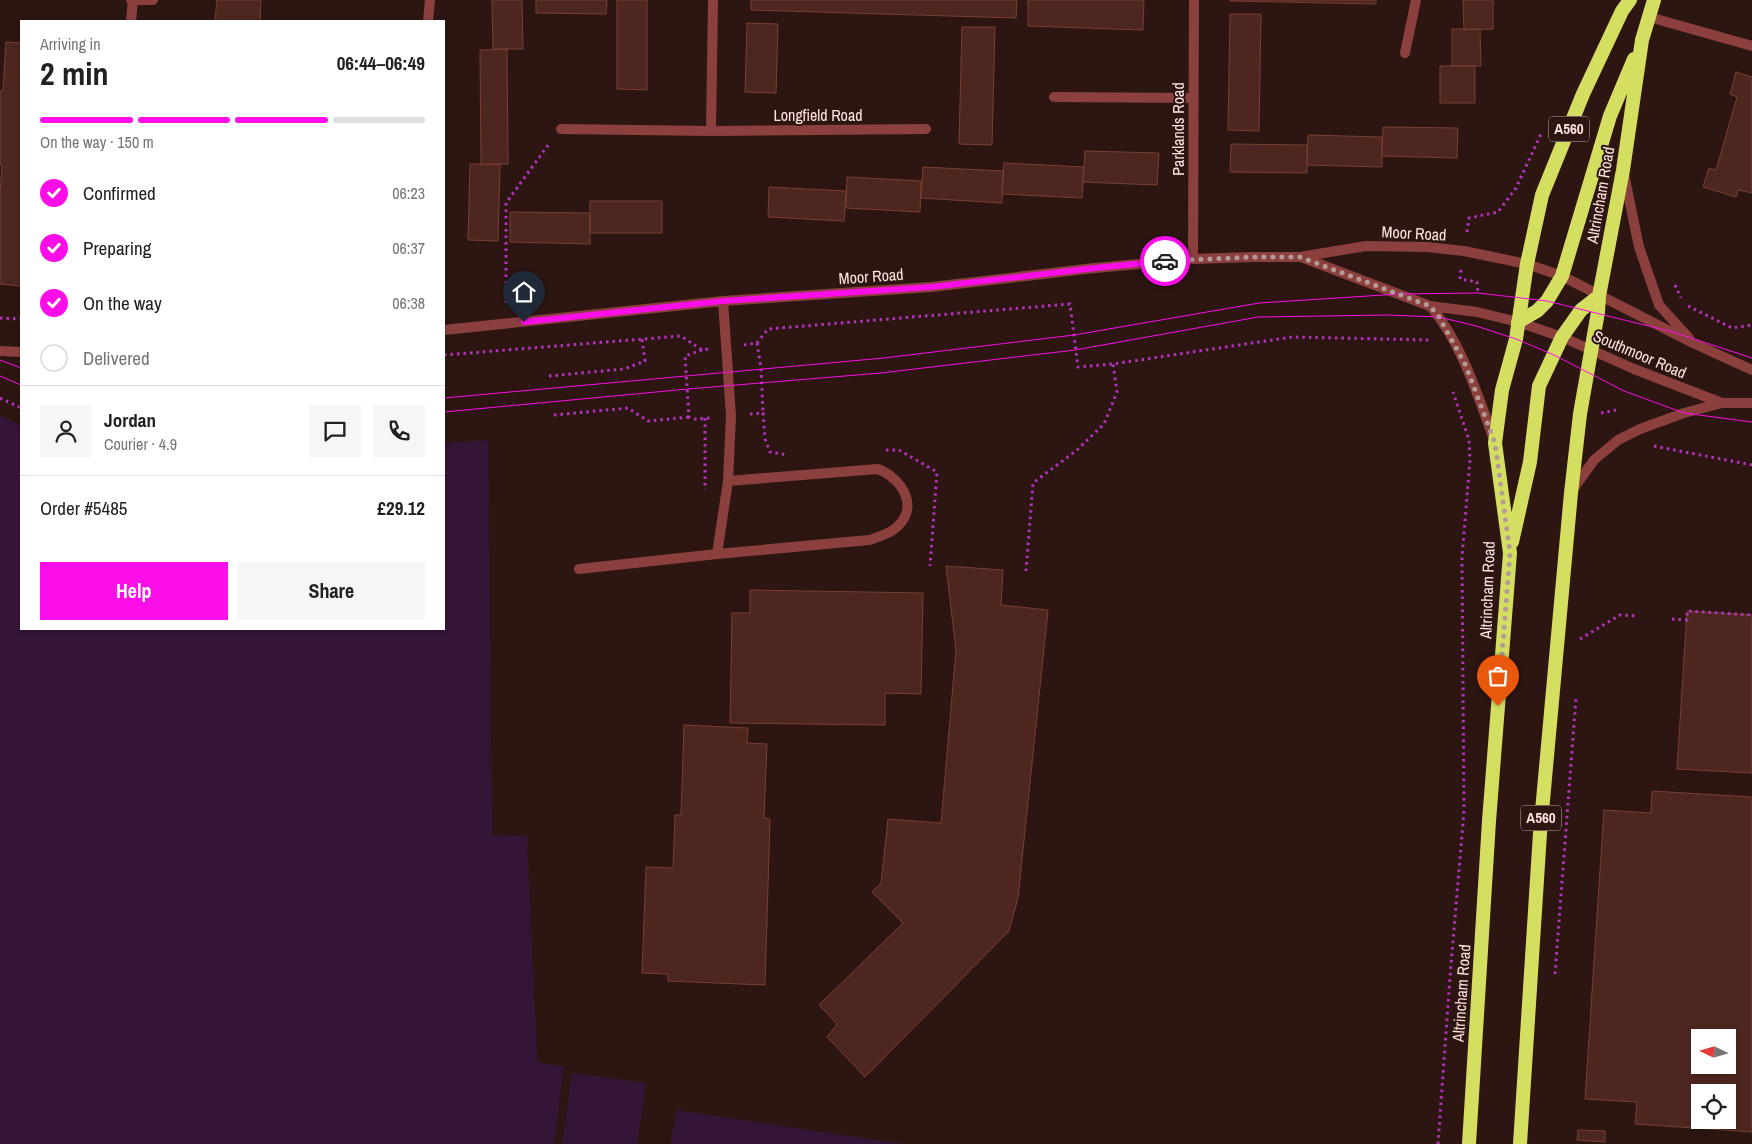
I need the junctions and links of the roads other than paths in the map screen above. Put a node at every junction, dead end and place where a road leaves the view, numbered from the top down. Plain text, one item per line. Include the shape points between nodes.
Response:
1 (132, 0) edge
2 (153, 0) edge
3 (430, 0) edge
4 (712, 0) edge
5 (1194, 0) edge
6 (1416, 0) edge
7 (1630, 0) edge
8 (1654, 0) edge
9 (1649, 17) junction
10 (131, 20) edge
11 (428, 20) edge
12 (1642, 40) junction
13 (1752, 46) edge
14 (1405, 53) dead end
15 (1054, 97) dead end
16 (1194, 98) junction
17 (561, 129) road end
18 (926, 129) dead end
19 (711, 131) junction
20 (1623, 170) junction
21 (1300, 257) junction
22 (1193, 259) junction
23 (1527, 264) junction
24 (1562, 276) junction
25 (1599, 296) junction
26 (723, 301) junction
27 (1430, 306) junction
28 (1518, 322) junction
29 (445, 330) edge
30 (1562, 337) junction
31 (1692, 343) junction
32 (1592, 350) junction
33 (0, 351) edge
34 (20, 352) edge
35 (1752, 370) edge
36 (1722, 403) junction
37 (1752, 404) edge
38 (1495, 443) junction
39 (728, 481) junction
40 (1571, 493) junction
41 (1510, 553) junction
42 (717, 554) junction
43 (579, 569) dead end
44 (1469, 1144) edge
45 (1520, 1144) edge

1 - 2 street
1 - 10 street
3 - 11 street
4 - 19 street
5 - 16 street, Parklands Road
6 - 14 street
7 - 23 highway, Altrincham Road / A560 via 1583,94 1542,195
8 - 9 highway, Altrincham Road / A560
9 - 12 highway, Altrincham Road / A560
9 - 13 street
12 - 20 highway, Altrincham Road / A560
12 - 24 highway via 1610,116
15 - 16 street
16 - 22 street, Parklands Road
17 - 19 street, Longfield Road
18 - 19 street, Longfield Road
20 - 25 highway, Altrincham Road / A560
20 - 31 street via 1639,247 1659,305
21 - 22 street, Moor Road
21 - 23 street, Moor Road via 1366,246 1427,247
21 - 27 street, Moor Road
22 - 26 street, Moor Road via 931,287
23 - 24 street, Southmoor Road
23 - 28 highway, Altrincham Road / A560
24 - 25 street, Southmoor Road
24 - 28 highway via 1538,311
25 - 30 highway via 1581,310
25 - 31 street, Southmoor Road
25 - 32 highway, Altrincham Road / A560
26 - 29 street, Moor Road
26 - 39 street via 731,416
27 - 28 street, Moor Road via 1477,312
27 - 38 street via 1466,366
28 - 30 street, Southmoor Road
28 - 38 highway, Altrincham Road / A560 via 1502,390
30 - 32 street, Southmoor Road
30 - 41 highway via 1540,386 1530,462
31 - 35 street, Southmoor Road
32 - 36 street, Southmoor Road
32 - 40 highway, Altrincham Road / A560 via 1580,414
33 - 34 street
36 - 37 street, Southmoor Road
36 - 40 street via 1684,413 1618,440 1594,460
38 - 41 highway, Altrincham Road / A560
39 - 42 street
39 - 42 street via 878,469 888,473 904,490 906,514 898,527 869,540
40 - 45 highway, Altrincham Road / A560 via 1540,833
41 - 44 highway, Altrincham Road / A560
42 - 43 street

